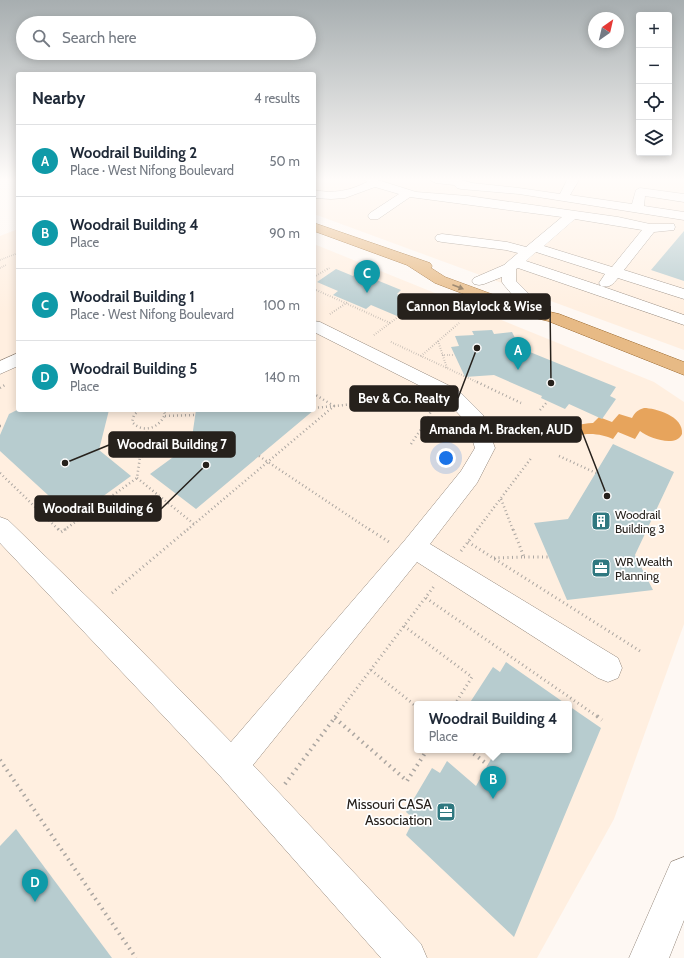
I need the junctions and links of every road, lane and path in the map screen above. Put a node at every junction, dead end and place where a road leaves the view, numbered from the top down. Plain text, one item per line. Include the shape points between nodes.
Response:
1 (561, 225) edge
2 (635, 225) edge
3 (669, 227) joint
4 (316, 228) edge
5 (650, 228) junction
6 (681, 231) dead end
7 (442, 238) dead end
8 (531, 250) junction
9 (16, 254) edge
10 (0, 260) edge
11 (412, 262) junction
12 (6, 265) dead end
13 (513, 265) junction
14 (0, 268) edge
15 (330, 268) dead end
16 (614, 273) junction
17 (316, 277) edge
18 (479, 281) junction
19 (316, 291) edge
20 (599, 291) junction
21 (684, 294) edge
22 (527, 300) junction
23 (348, 302) dead end
24 (345, 303) junction
25 (414, 305) dead end
26 (326, 317) edge
27 (553, 317) junction
28 (684, 320) edge
29 (390, 323) junction
30 (459, 323) dead end
31 (368, 332) dead end
32 (374, 335) junction
33 (380, 337) dead end
34 (386, 340) dead end
35 (438, 341) junction
36 (442, 355) junction
37 (454, 355) dead end
38 (421, 356) junction
39 (16, 360) edge
40 (0, 368) edge
41 (682, 369) edge
42 (447, 380) junction
43 (316, 395) edge
44 (548, 401) dead end
45 (375, 402) dead end
46 (521, 403) dead end
47 (334, 406) junction
48 (316, 408) edge
49 (540, 410) dead end
50 (137, 412) edge
51 (164, 412) edge
52 (195, 415) dead end
53 (165, 416) junction
54 (0, 426) edge
55 (4, 426) dead end
56 (148, 428) junction
57 (143, 444) junction
58 (411, 444) dead end
59 (259, 456) dead end
60 (559, 456) dead end
61 (140, 457) junction
62 (532, 457) dead end
63 (268, 462) junction
64 (596, 472) dead end
65 (0, 473) edge
66 (137, 478) junction
67 (501, 498) junction
68 (194, 524) junction
69 (0, 528) edge
70 (468, 542) junction
71 (411, 550) junction
72 (524, 556) junction
73 (549, 557) dead end
74 (493, 558) junction
75 (448, 568) junction
76 (112, 593) dead end
77 (426, 598) junction
78 (404, 626) junction
79 (640, 651) dead end
80 (608, 668) dead end
81 (371, 670) junction
82 (457, 701) edge
83 (414, 705) edge
84 (335, 718) junction
85 (602, 720) dead end
86 (425, 753) edge
87 (473, 753) edge
88 (0, 760) edge
89 (488, 765) dead end
90 (232, 766) junction
91 (268, 806) junction
92 (684, 875) edge
93 (136, 958) edge
94 (407, 958) edge
95 (649, 958) edge

1 - 8 street
2 - 5 street
3 - 5 street
3 - 6 street
4 - 11 main road
5 - 16 street
7 - 8 street
8 - 13 street
8 - 16 street
9 - 10 path
11 - 18 main road
11 -> 27 main road via 440,280 520,310
12 - 14 path
13 - 18 street
13 - 20 street
13 - 22 street via 509,282
15 - 17 path
16 - 20 street
16 - 21 street
18 - 22 main road
19 - 24 path
20 - 28 street
22 - 27 main road
23 - 24 path
24 - 26 path
24 - 29 path
25 - 29 path
26 - 42 street
27 - 41 main road
29 - 32 path
30 - 35 path
31 - 32 path
32 - 33 path
34 - 38 path
35 - 36 path
35 - 38 path
36 - 37 path
36 - 42 path
38 - 42 path
39 - 40 street
42 - 46 path
42 - 58 path via 435,400 427,422
42 - 71 street via 451,394 476,420 484,448 469,476
43 - 47 path
44 - 49 path
45 - 47 path
47 - 48 path
47 - 63 path
50 - 56 path via 132,422 138,428
51 - 53 path
52 - 53 path
53 - 56 path via 158,425
54 - 55 path
56 - 57 path
57 - 61 path via 133,452 135,456
57 - 61 path via 148,445 150,450
59 - 63 path
60 - 64 path
61 - 66 path
62 - 67 path
63 - 68 path
63 - 71 path
65 - 66 path via 61,532
66 - 68 path
67 - 70 path
67 - 72 path
68 - 76 path
69 - 90 street
70 - 74 path
70 - 75 path
71 - 75 street
71 - 90 street
72 - 73 path
72 - 74 path
74 - 79 path
75 - 77 path
75 - 80 street
77 - 78 path
77 - 85 path
78 - 81 path
78 - 82 path via 472,677
81 - 83 path
81 - 84 path
84 - 86 path via 407,781
84 - 91 path
87 - 89 path
88 - 93 path
90 - 91 street
91 - 94 street
92 - 95 street

